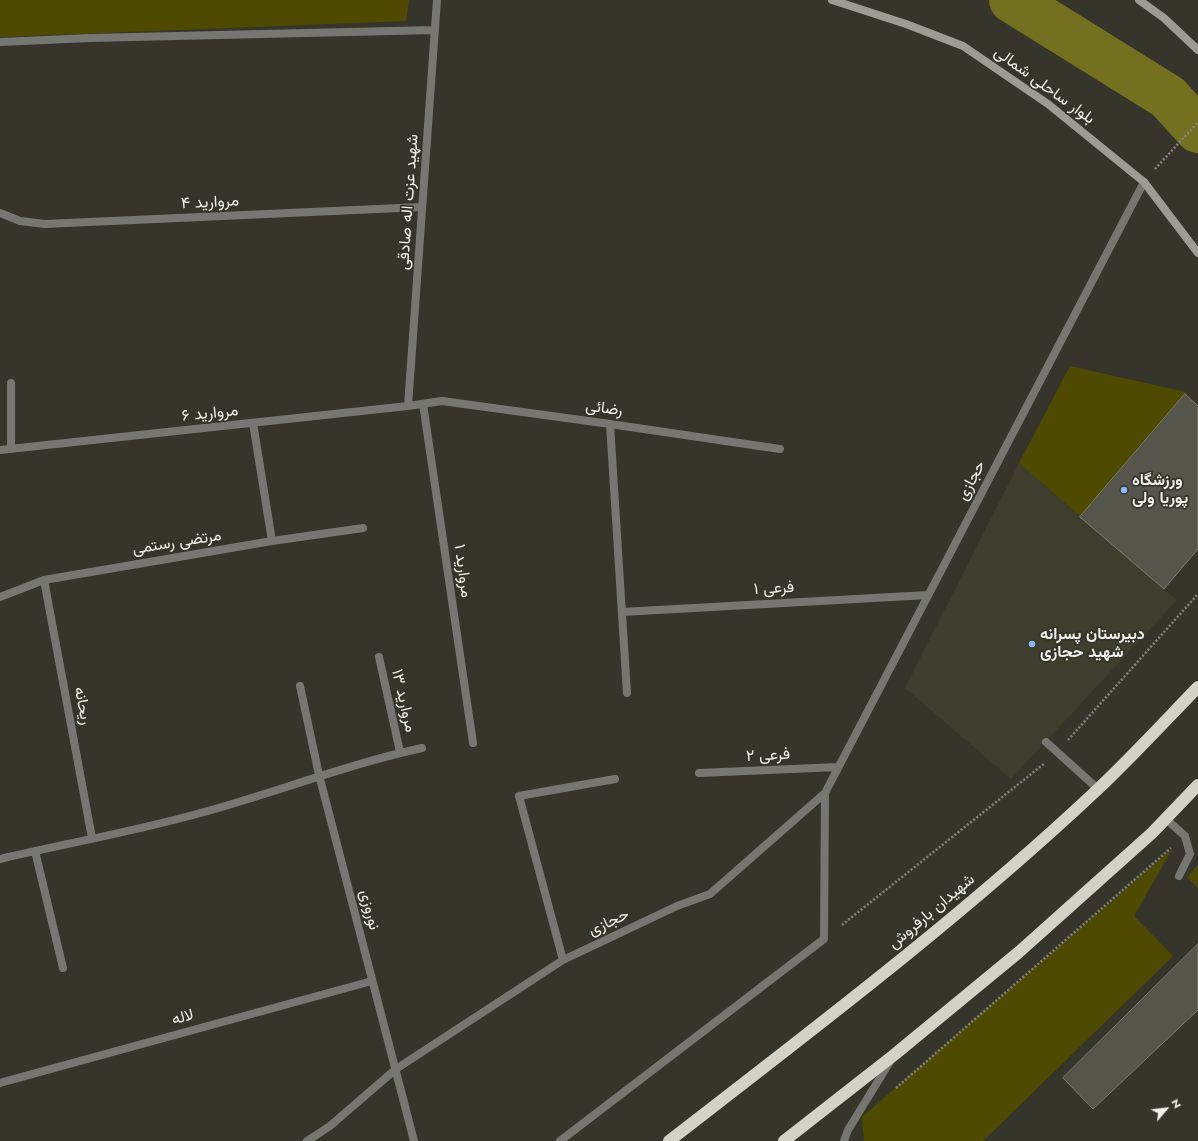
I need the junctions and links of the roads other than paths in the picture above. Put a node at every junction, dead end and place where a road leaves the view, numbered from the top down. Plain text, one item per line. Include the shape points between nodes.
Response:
1 (437, 0) edge
2 (832, 0) edge
3 (1139, 0) edge
4 (435, 30) junction
5 (0, 42) edge
6 (1198, 50) edge
7 (1144, 182) junction
8 (422, 207) junction
9 (0, 213) edge
10 (1198, 253) edge
11 (11, 383) dead end
12 (423, 404) junction
13 (408, 406) junction
14 (253, 423) junction
15 (610, 424) junction
16 (11, 449) junction
17 (780, 449) dead end
18 (0, 450) edge
19 (363, 528) dead end
20 (272, 541) junction
21 (44, 580) junction
22 (928, 595) junction
23 (0, 597) edge
24 (622, 612) junction
25 (379, 657) dead end
26 (300, 686) dead end
27 (1198, 687) edge
28 (627, 693) dead end
29 (1046, 742) dead end
30 (473, 743) dead end
31 (422, 748) dead end
32 (400, 752) junction
33 (838, 767) junction
34 (699, 773) dead end
35 (319, 775) junction
36 (616, 779) dead end
37 (1198, 785) edge
38 (1098, 789) junction
39 (825, 793) junction
40 (1166, 819) junction
41 (92, 838) junction
42 (35, 851) junction
43 (0, 859) edge
44 (1179, 876) dead end
45 (562, 960) junction
46 (63, 968) dead end
47 (372, 981) junction
48 (894, 1055) junction
49 (396, 1069) junction
50 (0, 1082) edge
51 (307, 1141) edge
52 (414, 1141) edge
53 (560, 1141) edge
54 (669, 1141) edge
55 (784, 1141) edge
56 (844, 1141) edge

1 - 4 street, شهید عزت اله صادقی
2 - 7 main road, بلوار ساحلی شمالی via 963,46 1048,104
3 - 6 main road via 1164,18
4 - 5 street
4 - 8 street, شهید عزت اله صادقی
7 - 10 main road, بلوار ساحلی شمالی
7 - 22 street, حجازی
8 - 9 street, مروارید ۴ via 45,224 20,221
8 - 13 street, شهید عزت اله صادقی
11 - 16 street
12 - 13 street, مروارید ۶
12 - 15 street, رضائی via 442,401
12 - 30 street, مروارید ۱
13 - 14 street, مروارید ۶
14 - 16 street, مروارید ۶
14 - 20 street
15 - 17 street, رضائی
15 - 24 street
16 - 18 street, مروارید ۶
19 - 20 street, مرتضی رستمی
20 - 21 street, مرتضی رستمی
21 - 23 street, مرتضی رستمی
21 - 41 street, ریحانه
22 - 24 street, فرعی ۱
22 - 33 street, حجازی
24 - 28 street
25 - 32 street, مروارید ۱۳
26 - 35 street, نوروزی
27 - 38 highway, شهیدان بارفروش
29 - 38 street
31 - 32 street
32 - 35 street
33 - 34 street, فرعی ۲
33 - 39 street, حجازی
35 - 41 street via 205,812
35 - 47 street, نوروزی
36 - 45 street via 519,796
37 - 40 highway
38 - 54 highway, شهیدان بارفروش via 951,917 824,1021
39 - 45 street, حجازی via 710,894 677,906
39 - 53 street, حجازی via 824,939
40 - 44 street via 1185,836 1190,854
40 - 48 highway via 1019,952
41 - 42 street
42 - 43 street
42 - 46 street
45 - 49 street, حجازی
47 - 49 street, نوروزی
47 - 50 street, لاله
48 - 55 highway
48 - 56 street via 848,1130
49 - 51 street, حجازی via 330,1126
49 - 52 street, نوروزی

